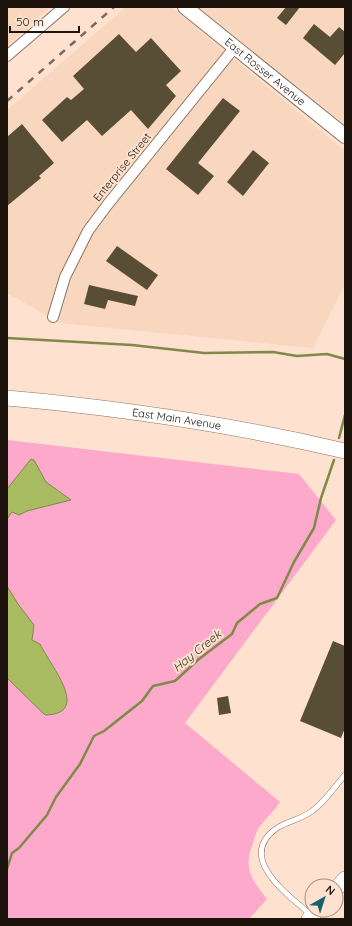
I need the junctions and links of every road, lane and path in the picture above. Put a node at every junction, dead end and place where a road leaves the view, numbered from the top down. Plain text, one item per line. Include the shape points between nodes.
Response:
1 (64, 7) edge
2 (185, 7) edge
3 (235, 47) junction
4 (7, 56) edge
5 (345, 136) edge
6 (53, 317) dead end
7 (7, 398) edge
8 (345, 451) edge
9 (345, 775) edge
10 (304, 907) edge

1 - 4 street
2 - 3 street, East Rosser Avenue
3 - 5 street, East Rosser Avenue
3 - 6 street, Enterprise Street via 88,231 65,276
7 - 8 main road, East Main Avenue via 140,413
9 - 10 lane via 314,810 276,829 268,837 263,848 262,861 269,877

